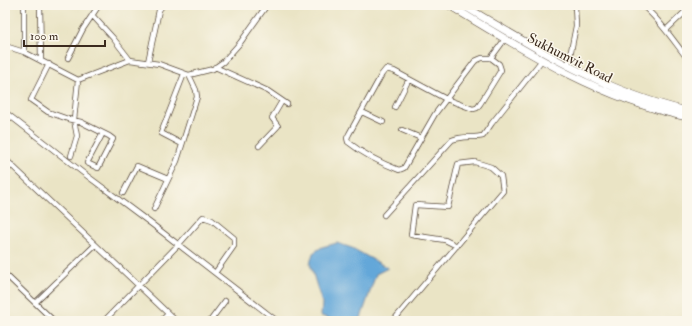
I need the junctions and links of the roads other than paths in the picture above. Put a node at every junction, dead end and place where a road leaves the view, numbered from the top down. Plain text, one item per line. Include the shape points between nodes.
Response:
1 (24, 5) edge
2 (40, 5) edge
3 (99, 5) edge
4 (163, 5) edge
5 (267, 5) edge
6 (449, 5) edge
7 (463, 5) edge
8 (575, 5) edge
9 (642, 5) edge
10 (687, 10) edge
11 (92, 16) junction
12 (666, 30) junction
13 (505, 39) junction
14 (5, 46) edge
15 (24, 52) junction
16 (68, 58) dead end
17 (491, 58) junction
18 (687, 58) edge
19 (40, 60) junction
20 (130, 60) junction
21 (542, 60) junction
22 (148, 62) junction
23 (49, 64) junction
24 (568, 66) junction
25 (215, 67) junction
26 (187, 74) junction
27 (409, 79) junction
28 (78, 80) junction
29 (446, 99) junction
30 (395, 107) dead end
31 (687, 111) edge
32 (5, 112) edge
33 (362, 112) junction
34 (687, 117) edge
35 (74, 120) junction
36 (383, 122) dead end
37 (402, 130) dead end
38 (103, 133) junction
39 (421, 138) junction
40 (182, 144) junction
41 (259, 146) dead end
42 (71, 156) dead end
43 (5, 159) edge
44 (12, 165) junction
45 (5, 172) edge
46 (168, 179) junction
47 (123, 193) dead end
48 (154, 208) dead end
49 (384, 216) dead end
50 (179, 244) junction
51 (95, 245) junction
52 (457, 246) junction
53 (215, 273) junction
54 (5, 274) edge
55 (138, 286) junction
56 (225, 301) dead end
57 (35, 303) junction
58 (168, 314) junction
59 (54, 321) edge
60 (104, 321) edge
61 (161, 321) edge
62 (176, 321) edge
63 (210, 321) edge
64 (277, 321) edge
65 (393, 321) edge

1 - 15 street
2 - 19 street
3 - 11 street
4 - 22 street via 159,10
5 - 25 street via 240,43
6 - 13 main road, Sukhumvit Road
7 - 24 main road, Sukhumvit Road
8 - 24 street via 576,26
9 - 12 street
10 - 12 street
11 - 16 street
11 - 20 street
12 - 18 street
13 - 17 street
13 - 21 main road, Sukhumvit Road
14 - 15 street
15 - 19 street
17 - 29 street via 475,61
17 - 29 street via 499,64 500,70 477,108 469,108
19 - 23 street
20 - 22 street
20 - 28 street
21 - 34 main road, Sukhumvit Road via 633,102
21 - 49 street via 483,136 458,137 452,140
22 - 26 street
23 - 28 street
23 - 35 street via 31,100 48,112
24 - 31 main road, Sukhumvit Road via 636,96
25 - 26 street
25 - 41 street via 268,91 284,103 272,118 278,126
26 - 40 street via 197,97
26 - 40 street via 161,133
27 - 29 street
27 - 30 street
27 - 33 street via 386,69
28 - 35 street
29 - 39 street
32 - 50 street
33 - 36 street
33 - 39 street via 347,138 348,142 391,167 399,170 404,168
35 - 38 street
35 - 42 street via 77,136
37 - 39 street
38 - 38 street via 113,140 98,168 87,163
40 - 46 street
43 - 44 street
44 - 45 street
44 - 51 street
46 - 47 street via 137,166
46 - 48 street
50 - 53 street
50 - 53 street via 204,217 212,220 234,238 234,246
50 - 55 street
51 - 55 street
51 - 57 street
52 - 52 street via 445,240 411,235 415,205 448,207 458,164 475,162 491,167 501,176 503,191
52 - 65 street
53 - 64 street
54 - 57 street
55 - 58 street
55 - 60 street
56 - 63 street
57 - 59 street
58 - 61 street
58 - 62 street

